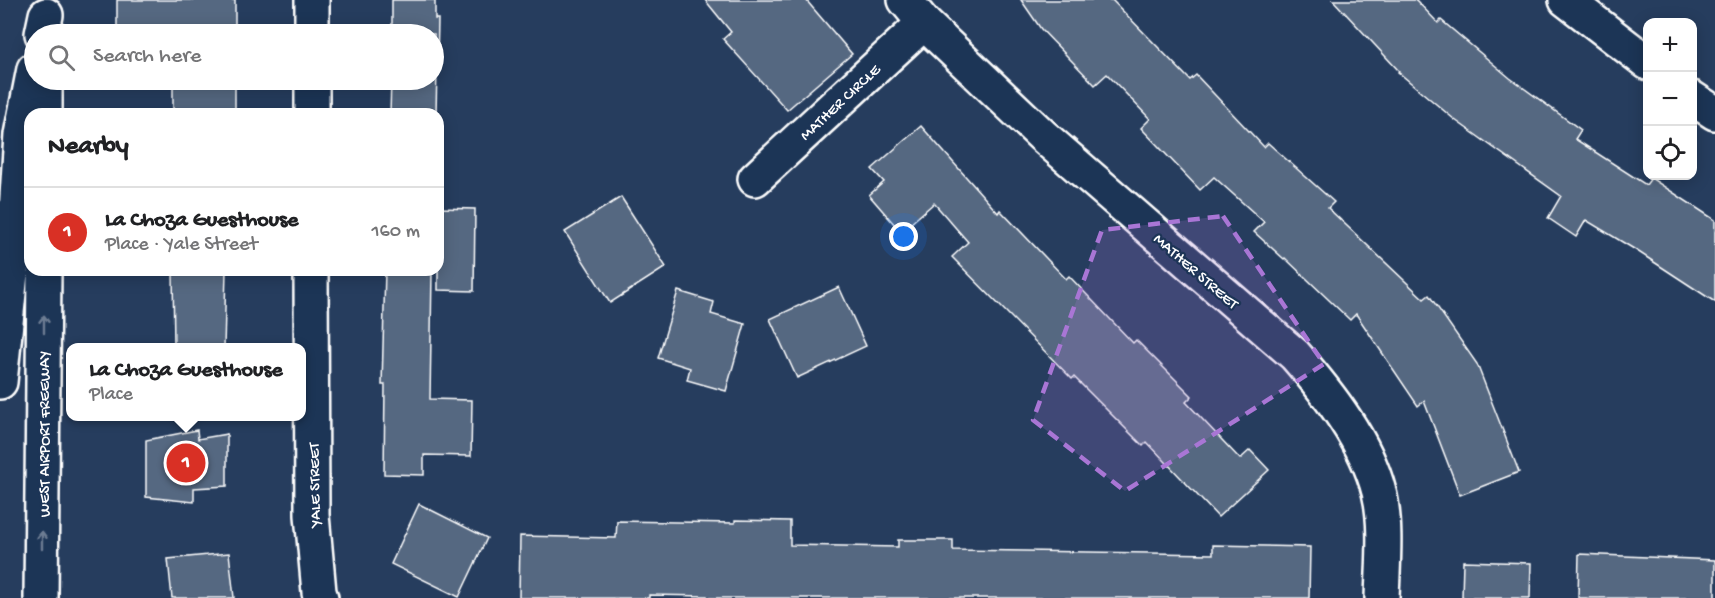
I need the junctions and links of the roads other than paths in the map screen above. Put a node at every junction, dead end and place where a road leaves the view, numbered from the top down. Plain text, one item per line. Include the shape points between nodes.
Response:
1 (312, 0) edge
2 (1566, 0) edge
3 (914, 12) edge
4 (312, 24) edge
5 (1643, 60) edge
6 (30, 90) edge
7 (45, 90) edge
8 (312, 90) edge
9 (1697, 101) edge
10 (26, 108) edge
11 (45, 108) edge
12 (312, 108) edge
13 (1715, 113) edge
14 (24, 120) edge
15 (755, 179) dead end
16 (44, 276) edge
17 (311, 276) edge
18 (0, 382) edge
19 (320, 595) edge
20 (41, 598) edge
21 (1382, 598) edge

1 - 4 main road
2 - 5 main road
3 - 15 main road, MATHER CIRCLE
3 - 21 main road, MATHER STREET via 1043,136 1295,355 1328,393 1370,462 1380,494 1384,542
6 - 10 main road
7 - 11 main road
8 - 12 main road
9 - 13 main road
14 - 18 main road
20 -> 16 main road, WEST AIRPORT FREEWAY
17 - 19 main road, YALE STREET via 312,515

